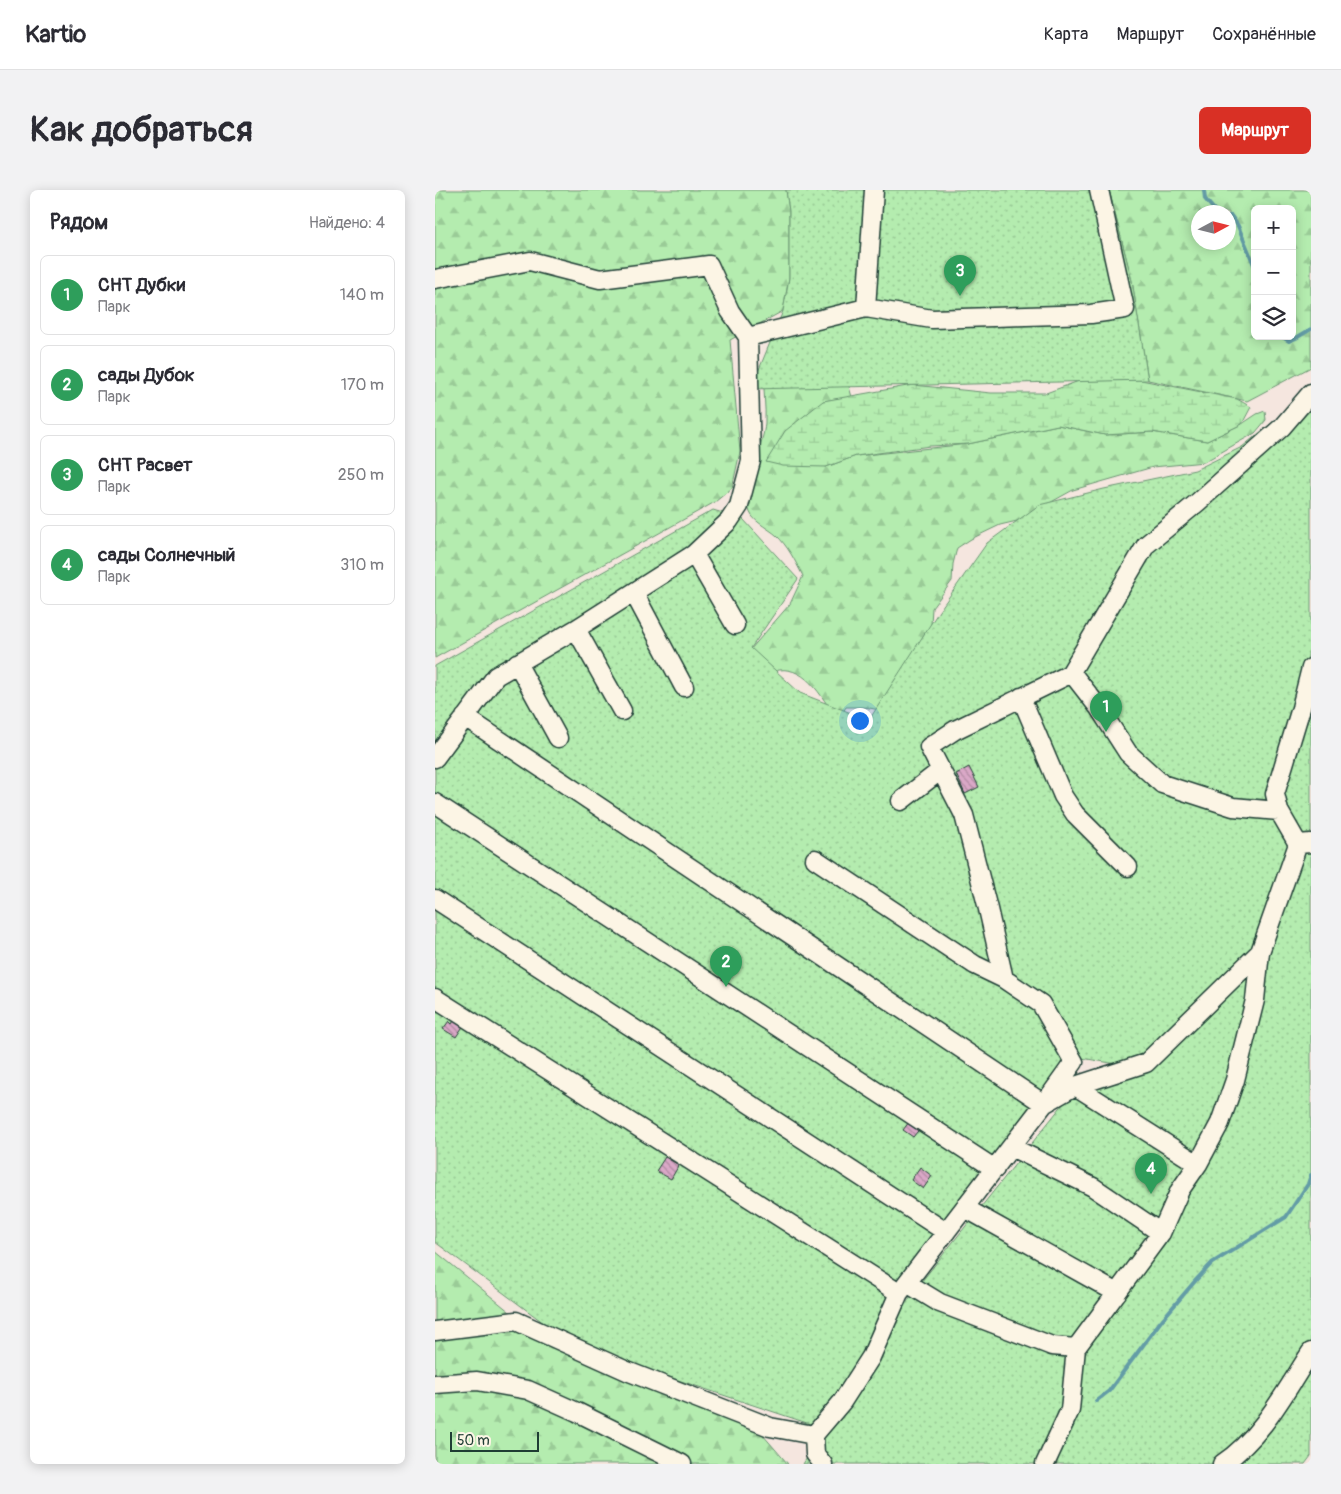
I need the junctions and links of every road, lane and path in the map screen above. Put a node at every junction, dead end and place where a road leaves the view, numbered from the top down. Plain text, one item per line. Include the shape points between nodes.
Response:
1 (874, 190) edge
2 (1099, 190) edge
3 (435, 279) edge
4 (865, 308) junction
5 (748, 337) junction
6 (1311, 393) edge
7 (694, 554) junction
8 (634, 593) junction
9 (735, 625) dead end
10 (576, 629) junction
11 (517, 663) junction
12 (1311, 668) edge
13 (1072, 673) junction
14 (684, 687) dead end
15 (1021, 698) junction
16 (622, 711) dead end
17 (465, 717) junction
18 (558, 738) dead end
19 (435, 758) edge
20 (941, 770) junction
21 (901, 801) dead end
22 (435, 803) edge
23 (1279, 811) junction
24 (1305, 844) edge
25 (815, 859) dead end
26 (1127, 867) dead end
27 (435, 899) edge
28 (1261, 952) junction
29 (1004, 979) junction
30 (435, 998) edge
31 (1075, 1086) junction
32 (1044, 1104) junction
33 (1011, 1146) junction
34 (1197, 1164) junction
35 (995, 1169) junction
36 (965, 1208) junction
37 (946, 1232) junction
38 (1161, 1233) junction
39 (903, 1288) junction
40 (1117, 1293) junction
41 (435, 1331) edge
42 (1075, 1348) junction
43 (1311, 1352) edge
44 (435, 1384) edge
45 (814, 1434) junction
46 (682, 1464) edge
47 (823, 1464) edge
48 (1045, 1464) edge
49 (1222, 1464) edge

1 - 4 street
2 - 4 street via 1125,310 931,319
3 - 5 street via 530,261 600,279 709,265 730,311
4 - 5 street
5 - 7 street via 751,461 739,506 729,521
6 - 13 street via 1282,427 1146,545
7 - 8 street
7 - 9 street
8 - 10 street
8 - 14 street
10 - 11 street
10 - 16 street
11 - 17 street via 496,676
11 - 18 street
12 - 23 street via 1275,794
13 - 15 street
13 - 23 street via 1128,752 1162,784 1233,807
15 - 20 street via 955,730 929,747
15 - 26 street via 1063,796 1075,814
17 - 19 street
17 - 32 street
20 - 21 street
20 - 29 street via 964,815
22 - 35 street
23 - 24 street
24 - 28 street
25 - 29 street via 975,965
27 - 37 street
28 - 31 street via 1146,1063
28 - 34 street via 1255,1000 1235,1080 1220,1123
29 - 32 street via 1041,1004 1074,1062
30 - 39 street
31 - 32 street
31 - 34 street
32 - 33 street
33 - 35 street
33 - 38 street via 1093,1187
34 - 38 street via 1180,1190
35 - 36 street
36 - 37 street
36 - 40 street
37 - 39 street
38 - 40 street
39 - 42 street via 1052,1346
39 - 45 street via 871,1357 842,1402
40 - 42 street
41 - 45 street via 516,1321 627,1371 770,1427
42 - 48 street via 1070,1410
43 - 49 street via 1258,1432
44 - 46 street via 477,1381 528,1390
45 - 47 street via 815,1454

